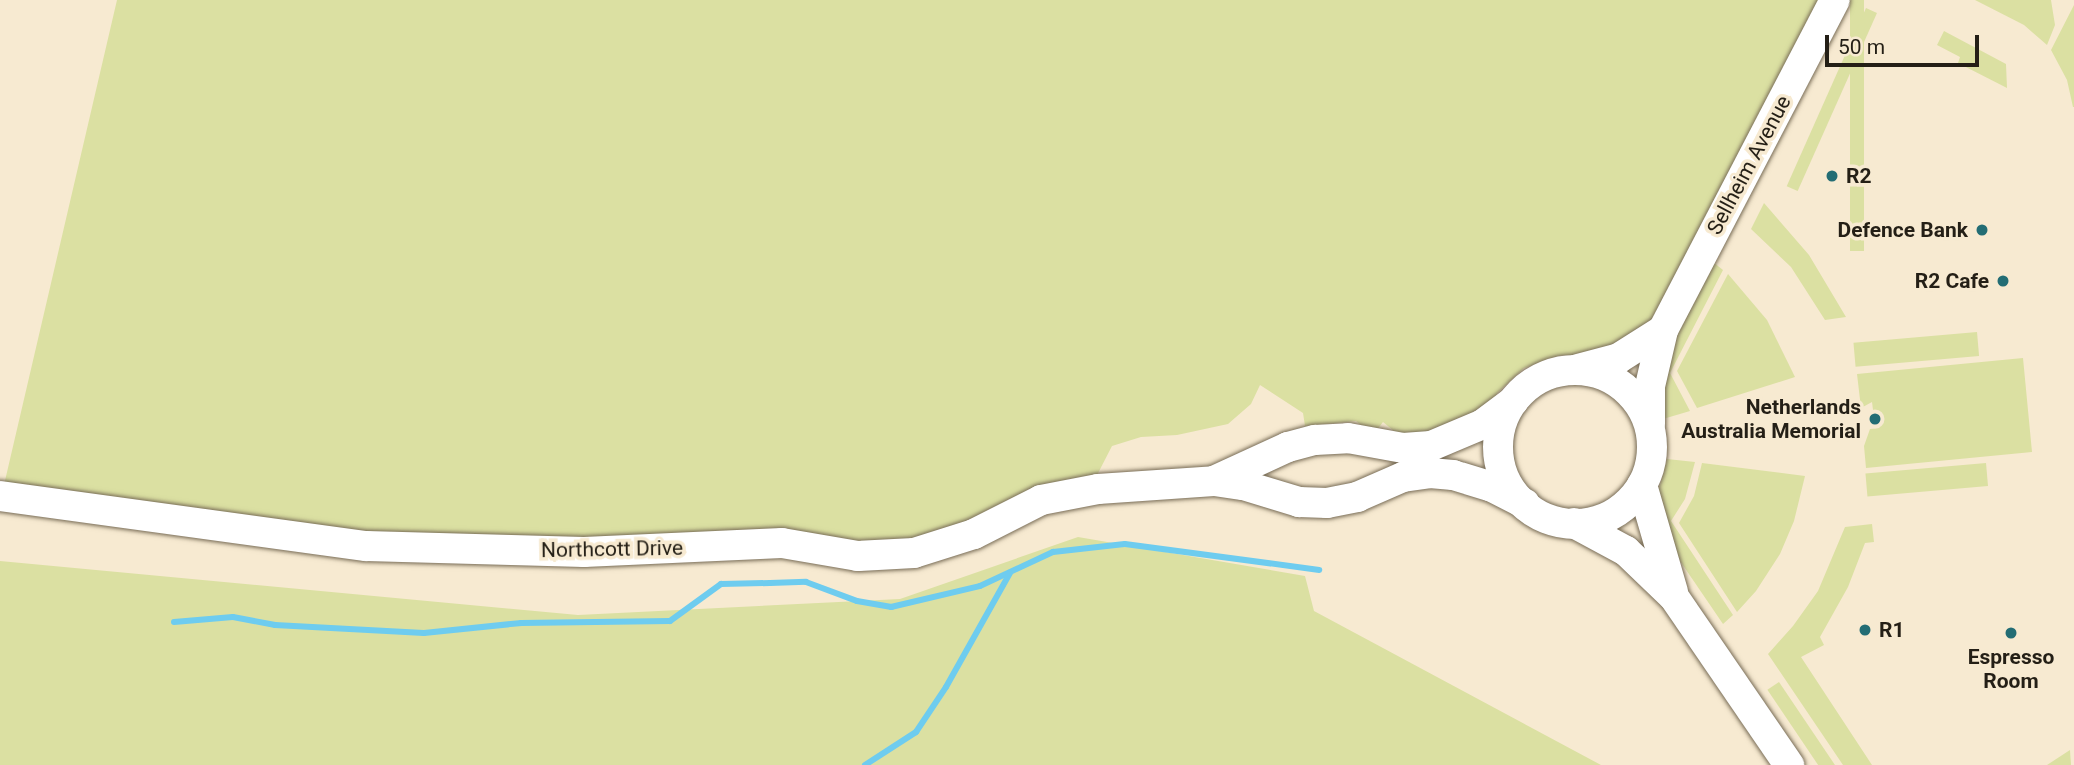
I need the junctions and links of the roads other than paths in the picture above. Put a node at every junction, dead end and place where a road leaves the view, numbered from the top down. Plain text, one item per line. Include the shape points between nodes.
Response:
1 (1835, 0) edge
2 (1662, 330) junction
3 (1571, 370) junction
4 (1514, 400) junction
5 (1650, 428) junction
6 (1214, 481) junction
7 (1642, 485) junction
8 (0, 496) edge
9 (1525, 504) junction
10 (1574, 523) junction
11 (1674, 597) junction
12 (1789, 765) edge

1 - 2 street, Sellheim Avenue
2 - 3 street, Sellheim Avenue via 1619,358
2 - 5 street, Sellheim Avenue via 1650,386
3 - 4 street via 1537,380
3 - 5 street via 1594,372 1616,382 1634,397
4 - 6 street, Northcott Drive via 1483,424 1438,445 1403,449 1348,438 1315,440 1288,447
4 - 9 street via 1502,425 1500,459 1507,482
5 - 7 street via 1651,463
6 - 8 street, Northcott Drive via 1098,489 1041,499 974,534 914,553 858,556 782,543 584,552 366,546
6 - 9 street, Northcott Drive via 1299,502 1326,503 1357,497 1403,477 1441,473 1490,486
7 - 10 street via 1628,503 1608,516
7 - 11 street
9 - 10 street via 1551,519
10 - 11 street via 1626,551
11 - 12 street

